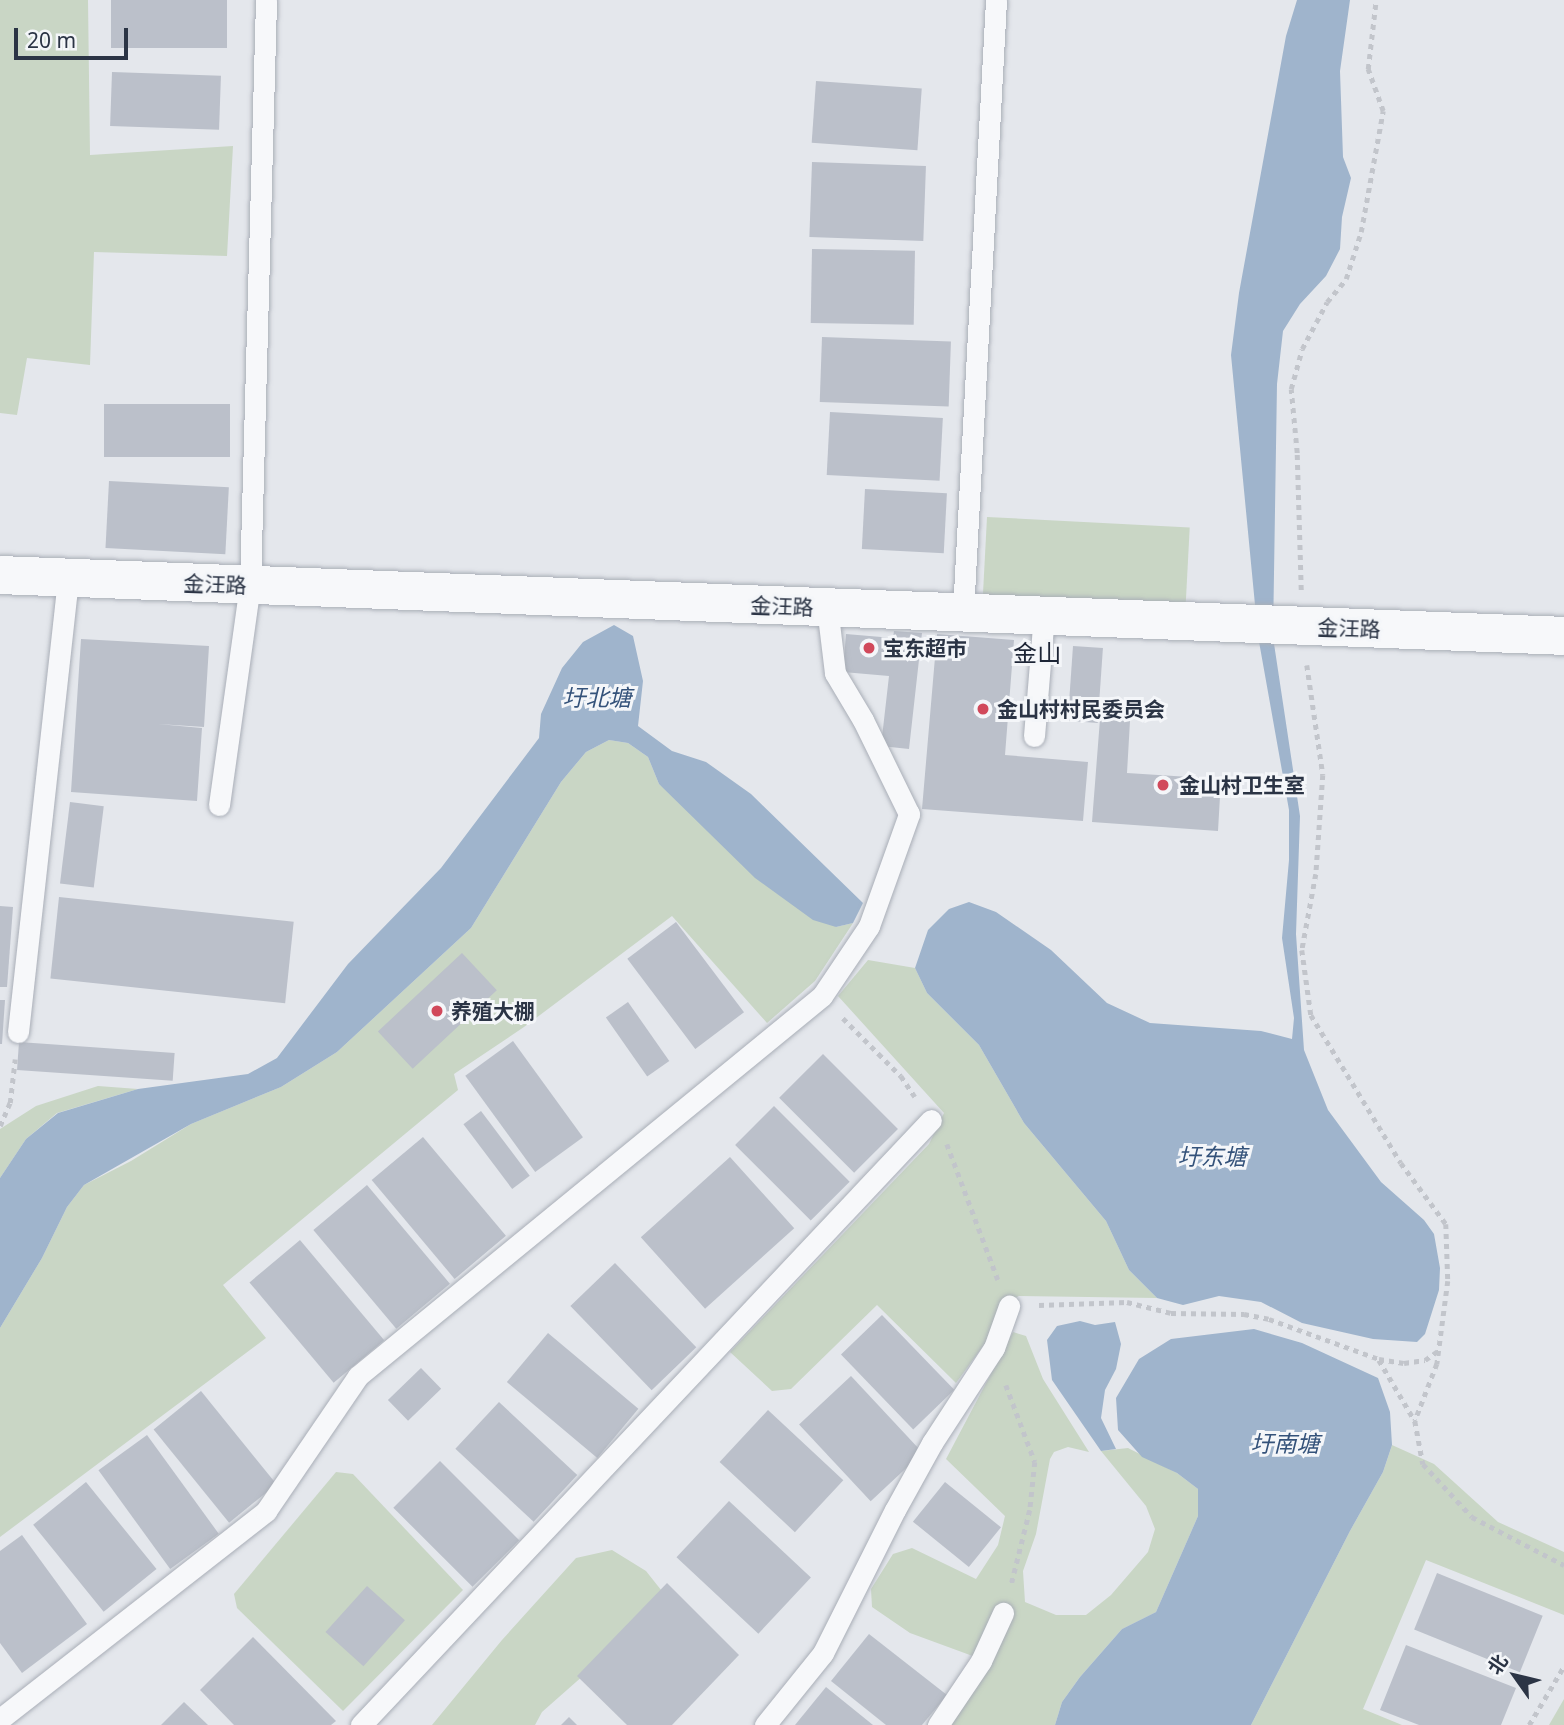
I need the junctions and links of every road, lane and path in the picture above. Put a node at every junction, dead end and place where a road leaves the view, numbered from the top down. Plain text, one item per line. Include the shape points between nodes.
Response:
1 (266, 0) edge
2 (996, 0) edge
3 (1376, 0) edge
4 (0, 575) edge
5 (68, 578) junction
6 (250, 585) junction
7 (827, 607) junction
8 (963, 612) junction
9 (1045, 615) junction
10 (1302, 626) junction
11 (1564, 636) edge
12 (1034, 736) dead end
13 (219, 805) dead end
14 (18, 1032) joint
15 (930, 1120) dead end
16 (0, 1126) edge
17 (1009, 1306) joint
18 (994, 1348) junction
19 (1438, 1351) junction
20 (1379, 1359) junction
21 (1415, 1421) junction
22 (1564, 1565) edge
23 (1003, 1613) joint
24 (1564, 1666) edge
25 (0, 1719) edge
26 (361, 1725) edge
27 (765, 1725) edge
28 (938, 1725) edge
29 (1529, 1725) edge

1 - 6 lane
2 - 8 lane
3 - 10 path via 1368,69 1383,111 1362,232 1346,279 1327,302 1302,349 1291,390
4 - 5 street, 金汪路
5 - 6 street, 金汪路
5 - 14 lane
6 - 7 street, 金汪路
6 - 13 lane
7 - 8 street, 金汪路
7 - 25 lane via 835,673 909,814 869,926 821,996 358,1377 266,1511
8 - 9 street, 金汪路
9 - 10 street, 金汪路
9 - 12 lane
10 - 11 street, 金汪路
10 - 19 path via 1323,775 1316,874 1302,950 1311,1015 1401,1163 1446,1224 1448,1281
14 - 16 path via 10,1103
15 - 26 lane
17 - 18 lane
17 - 20 path via 1127,1302 1171,1312 1244,1314
18 - 23 path via 1035,1462 1030,1510
18 - 27 lane via 913,1476 823,1653
19 - 20 path via 1425,1360 1404,1363
19 - 21 path
20 - 21 path
21 - 22 path via 1423,1464 1472,1517
23 - 28 lane via 981,1661
24 - 29 path

